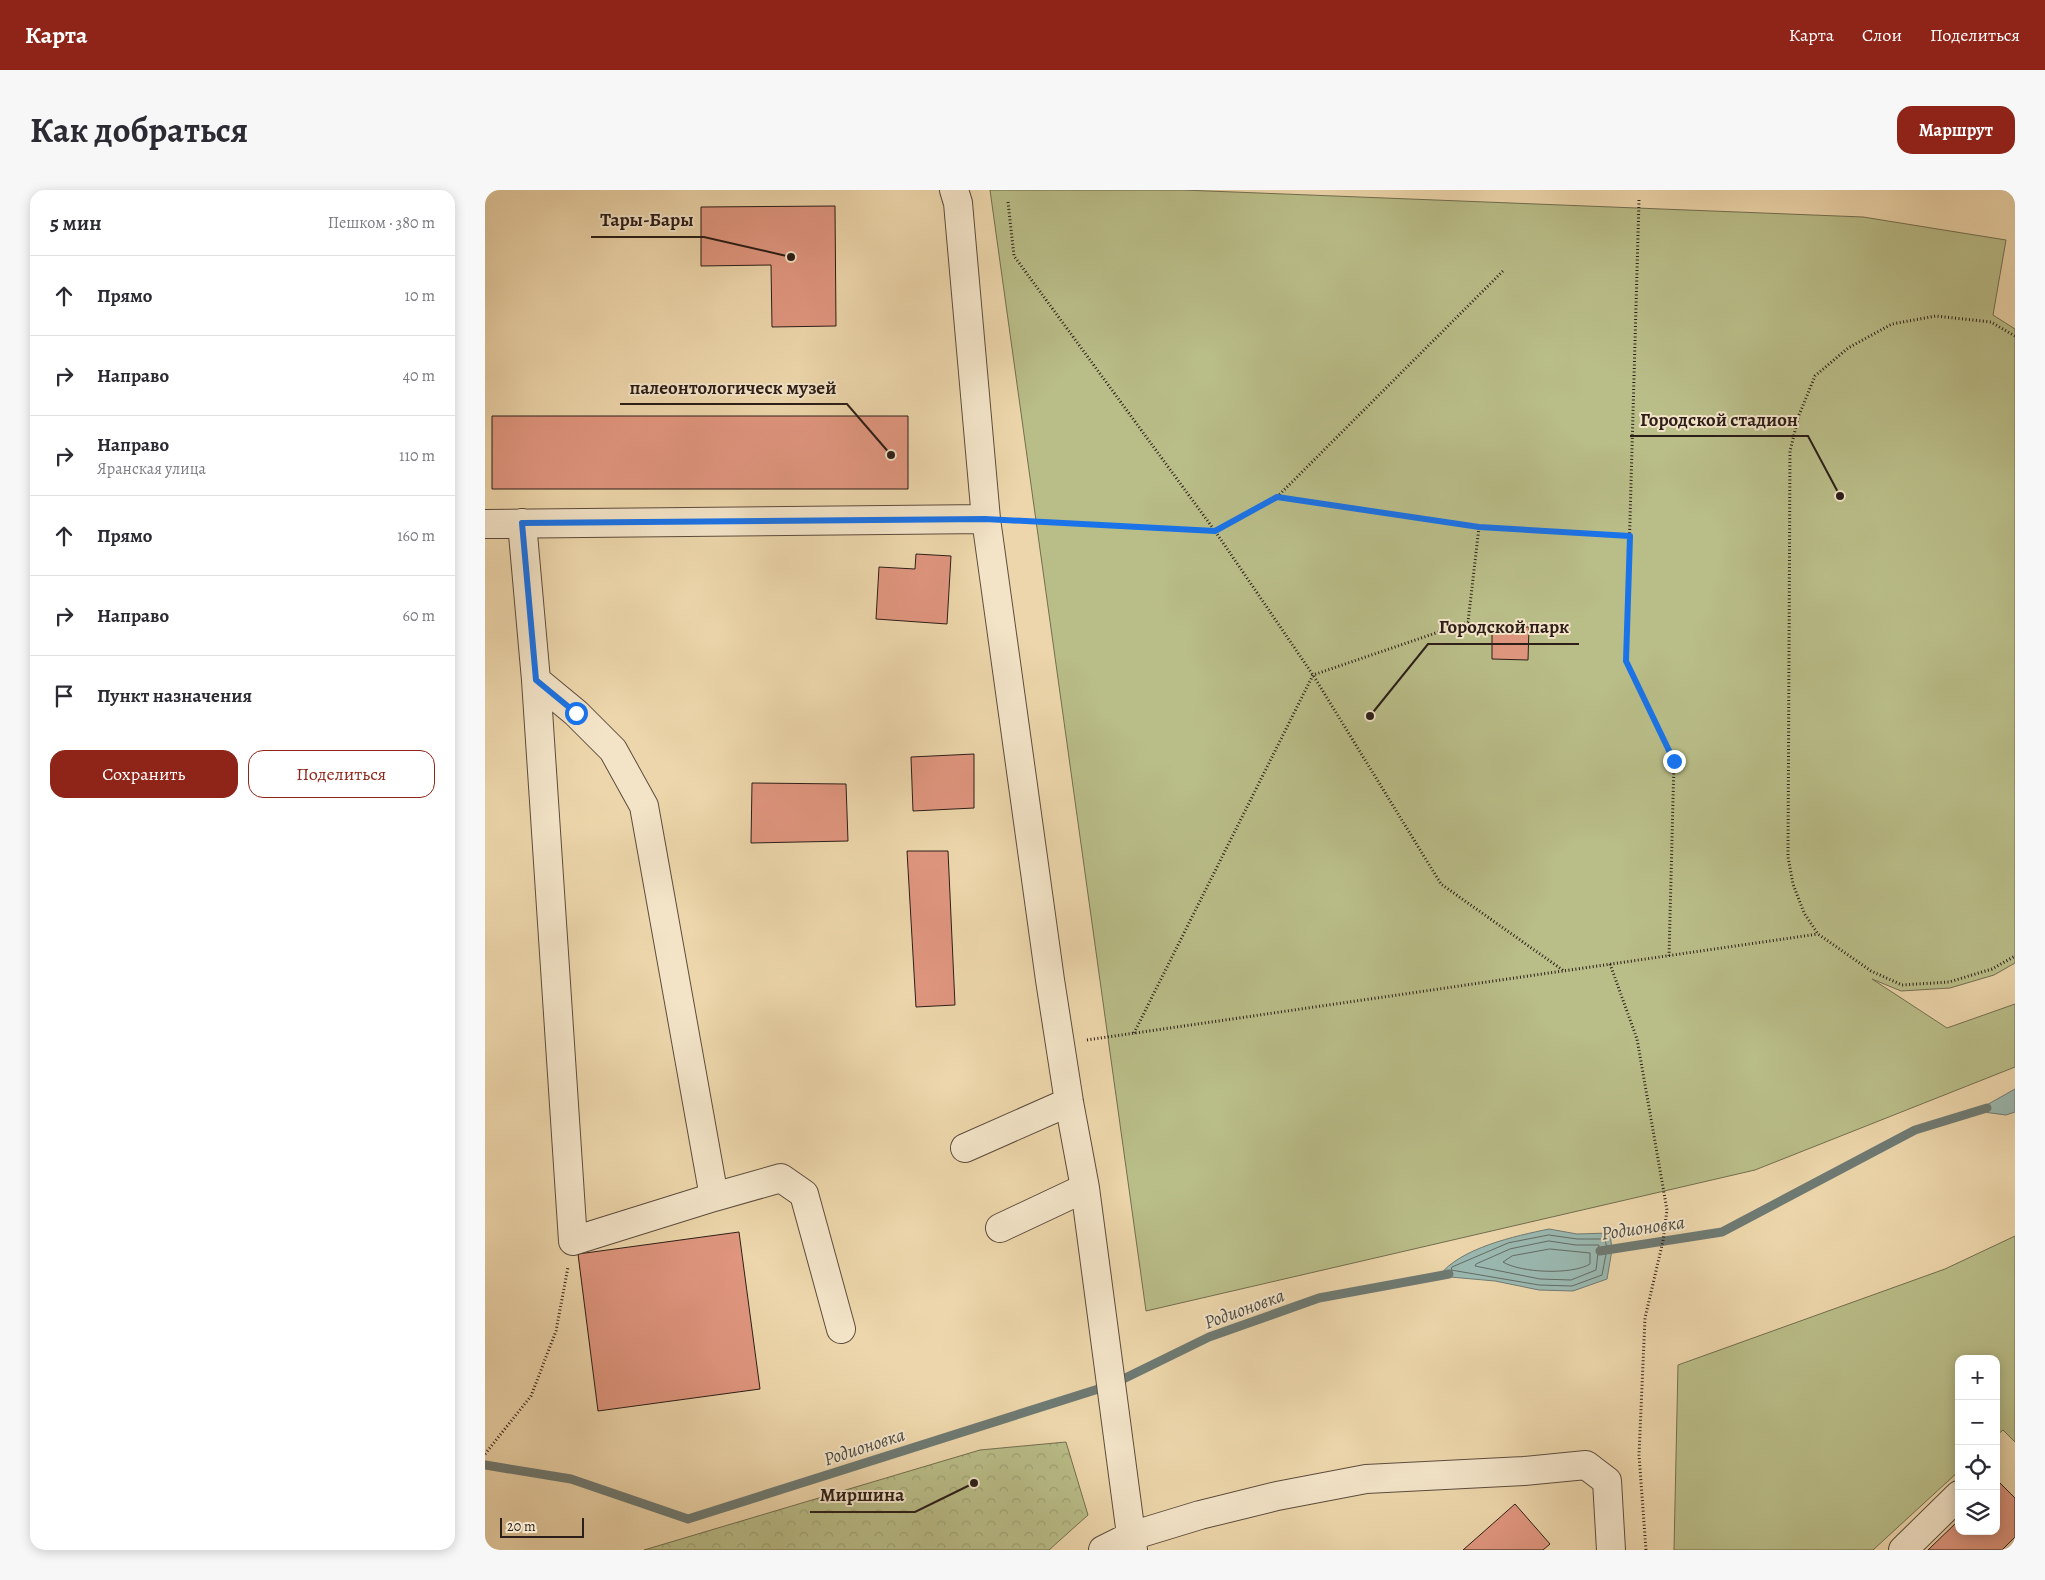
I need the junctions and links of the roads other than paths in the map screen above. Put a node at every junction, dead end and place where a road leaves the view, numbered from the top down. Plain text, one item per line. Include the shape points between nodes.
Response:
1 (954, 190) edge
2 (985, 519) junction
3 (522, 523) junction
4 (485, 524) edge
5 (536, 680) junction
6 (1069, 1102) junction
7 (965, 1148) dead end
8 (1085, 1188) junction
9 (714, 1197) junction
10 (1000, 1228) dead end
11 (841, 1329) dead end
12 (1955, 1499) edge
13 (1132, 1543) edge
14 (1103, 1550) edge
15 (1611, 1550) edge
16 (1903, 1550) edge

1 - 2 street via 958,203
2 - 3 street
2 - 6 street
3 - 4 street
3 - 5 street
5 - 9 street via 613,750 644,806
5 - 9 street via 573,1242
6 - 7 street
6 - 8 street
8 - 10 street
8 - 13 street
9 - 11 street via 781,1178 803,1194
12 - 16 street
13 - 14 street
13 - 15 street via 1277,1496 1366,1479 1586,1465 1607,1481

